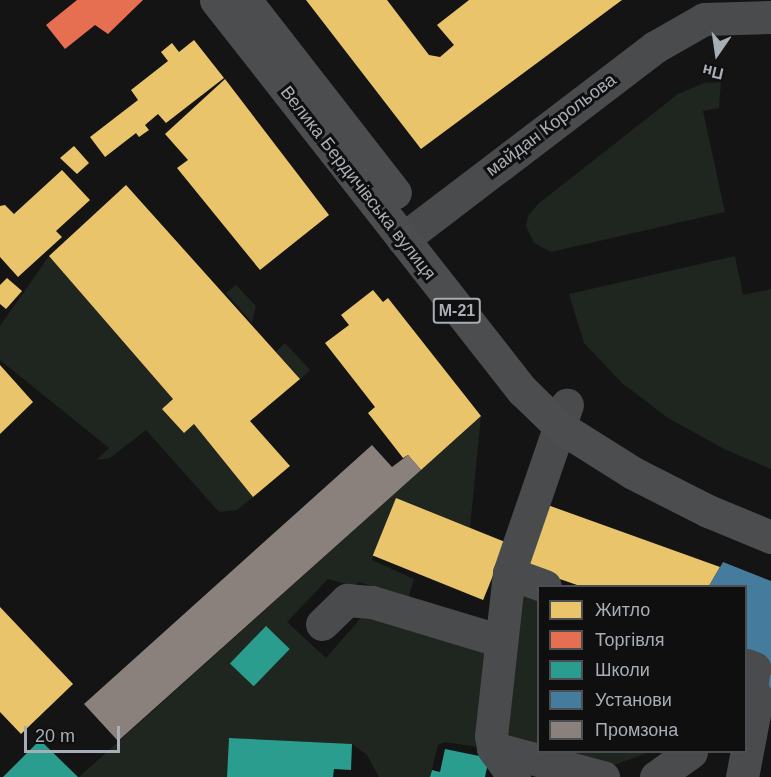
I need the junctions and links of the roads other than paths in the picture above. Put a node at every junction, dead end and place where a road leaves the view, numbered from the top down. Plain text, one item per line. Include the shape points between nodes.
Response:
1 (216, 0) edge
2 (245, 0) edge
3 (704, 9) edge
4 (771, 17) edge
5 (412, 233) junction
6 (564, 416) junction
7 (771, 516) edge
8 (771, 537) edge
9 (509, 573) junction
10 (542, 585) edge
11 (322, 624) dead end
12 (501, 641) junction
13 (749, 688) edge
14 (492, 748) junction
15 (690, 753) edge
16 (663, 776) edge
17 (514, 777) edge
18 (603, 777) edge
19 (742, 777) edge

1 - 5 highway, Велика Бердичівська вулиця / М-21
2 - 5 highway, Велика Бердичівська вулиця / М-21
3 - 4 street
3 - 5 street, майдан Корольова
5 - 6 highway, Велика Бердичівська вулиця / М-21 via 534,373
6 - 7 highway, Велика Бердичівська вулиця / М-21
6 - 8 highway, Велика Бердичівська вулиця / М-21 via 642,478
6 - 9 street
9 - 10 street
9 - 12 street
11 - 12 street via 347,600 372,602
12 - 14 street
13 - 19 street via 758,698
14 - 17 street
14 - 18 street
15 - 16 street

